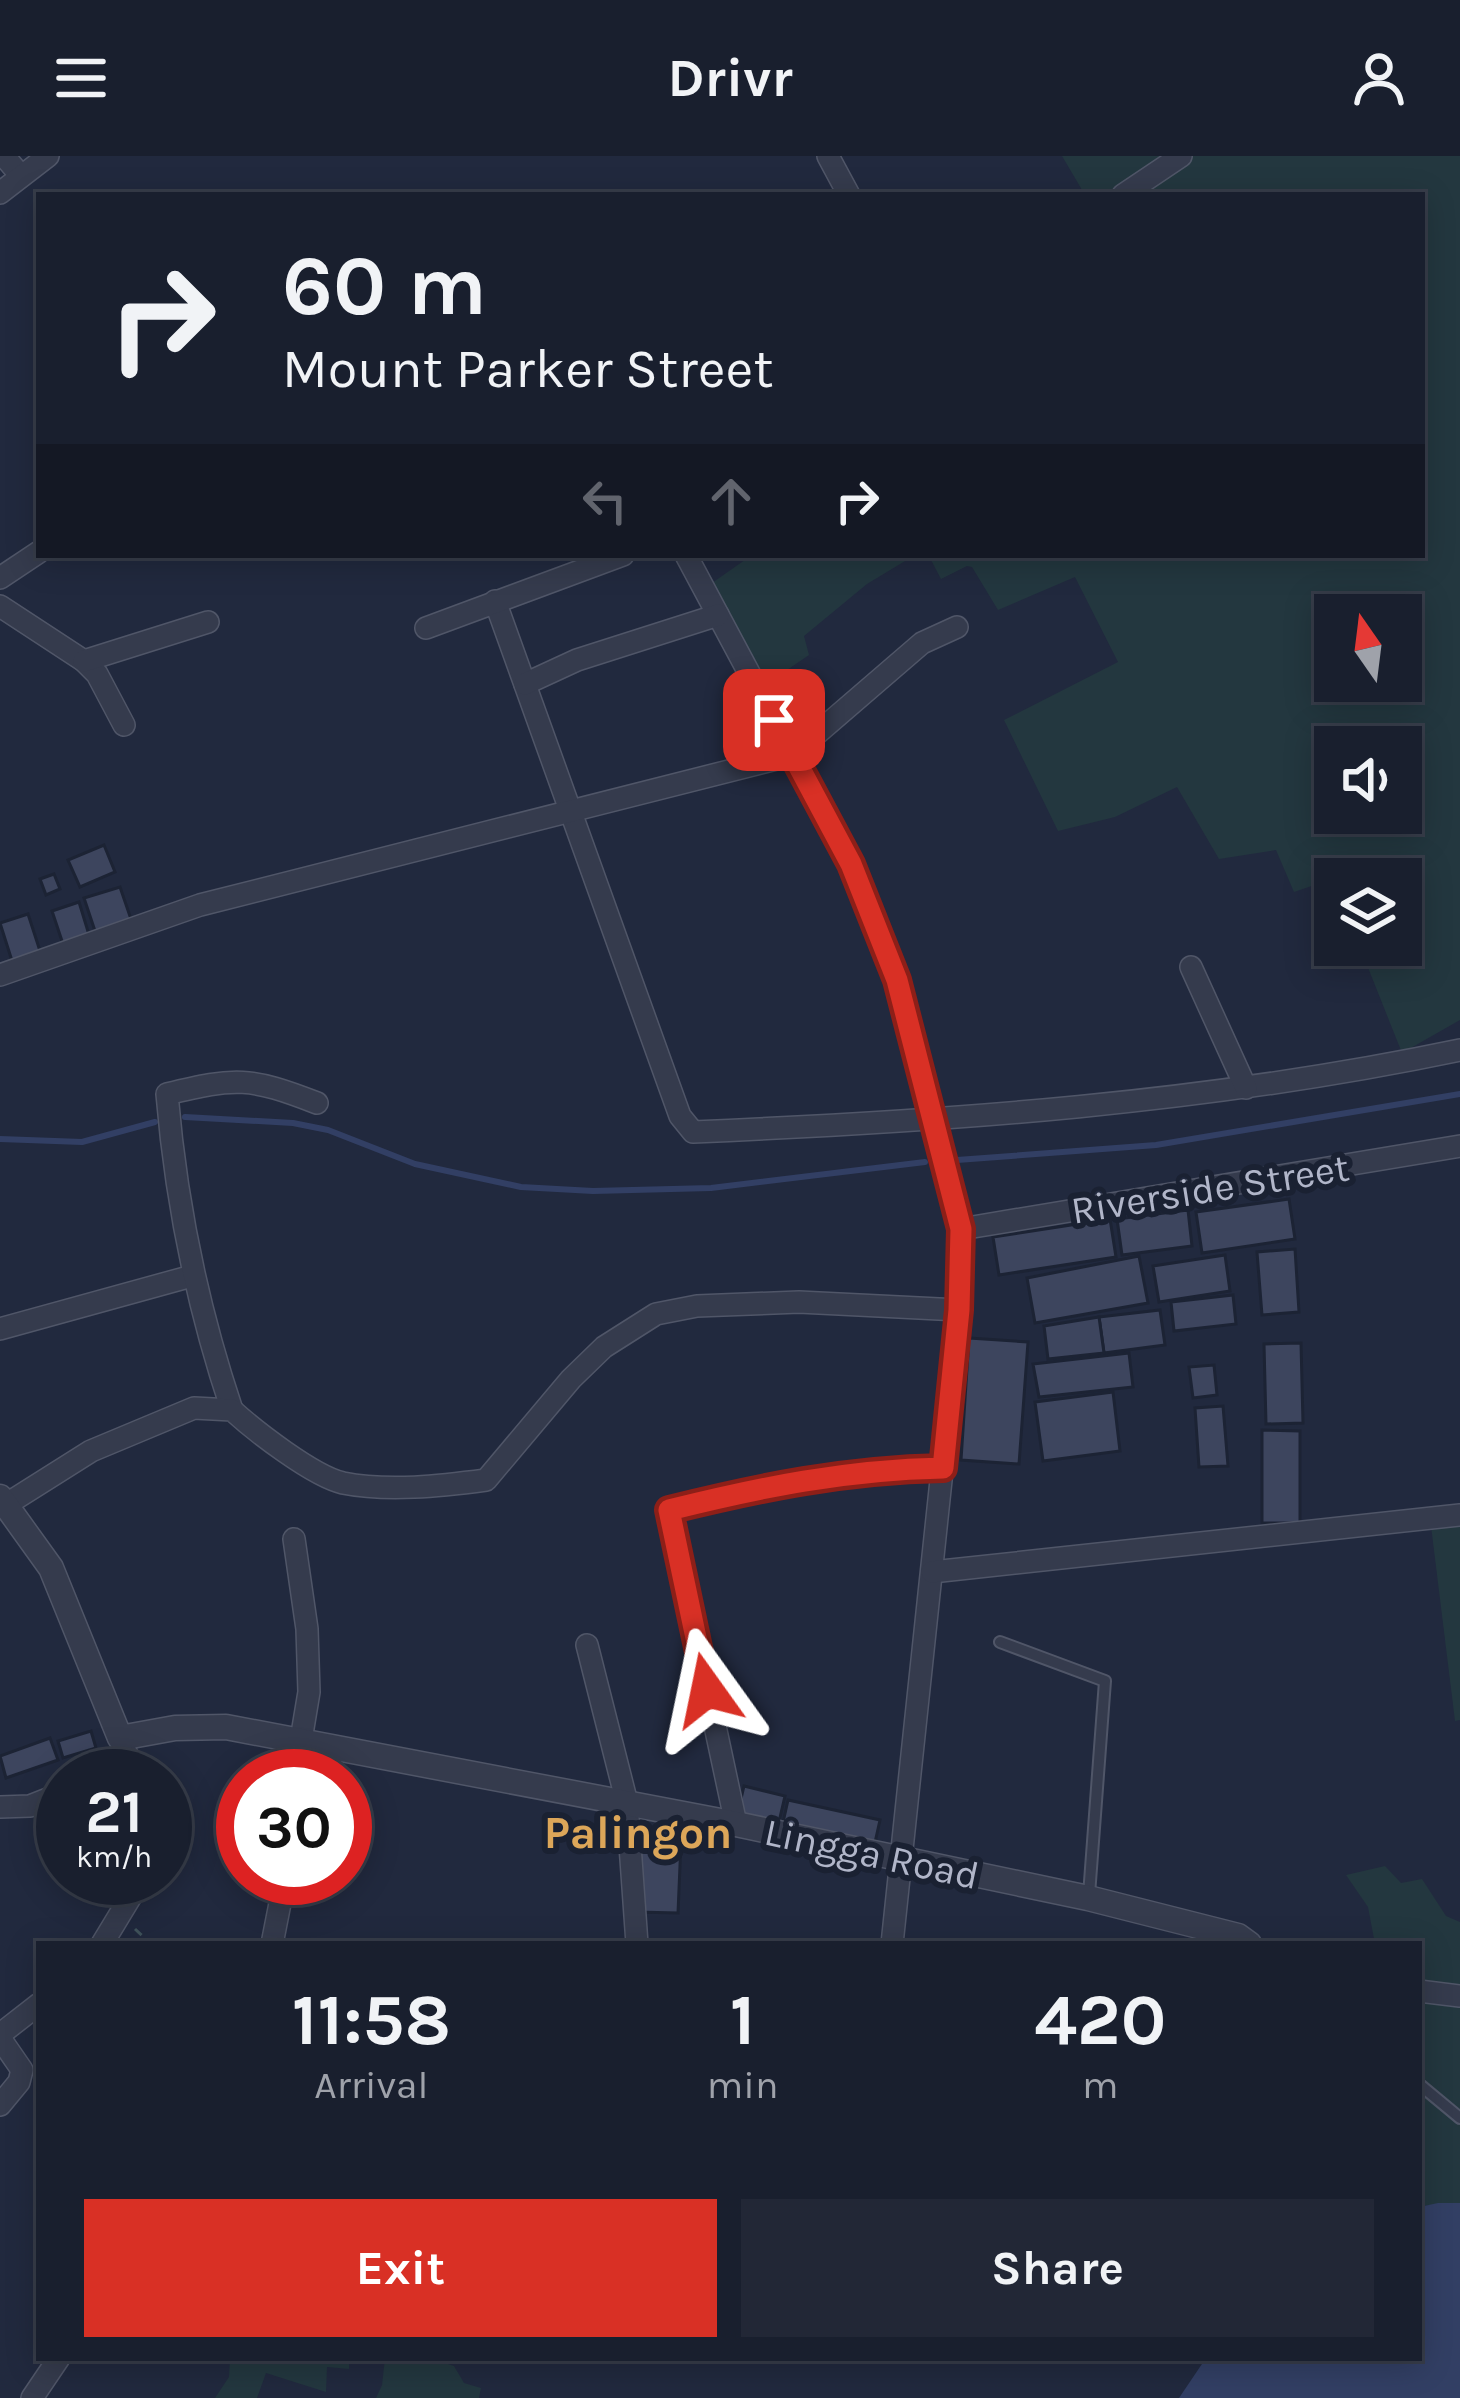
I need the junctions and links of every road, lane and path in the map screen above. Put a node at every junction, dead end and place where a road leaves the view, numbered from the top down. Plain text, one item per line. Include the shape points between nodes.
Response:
1 (4, 156) edge
2 (48, 156) edge
3 (828, 156) edge
4 (1181, 156) edge
5 (21, 176) junction
6 (847, 192) edge
7 (1127, 192) edge
8 (0, 193) edge
9 (36, 554) edge
10 (614, 558) edge
11 (688, 558) edge
12 (0, 578) edge
13 (495, 601) junction
14 (0, 607) edge
15 (718, 615) junction
16 (208, 622) dead end
17 (957, 627) dead end
18 (426, 628) dead end
19 (84, 661) junction
20 (525, 684) junction
21 (124, 725) dead end
22 (792, 755) junction
23 (572, 813) junction
24 (1190, 967) dead end
25 (0, 975) edge
26 (1460, 1050) edge
27 (1246, 1088) junction
28 (316, 1102) dead end
29 (934, 1121) junction
30 (1460, 1146) edge
31 (961, 1229) junction
32 (192, 1276) junction
33 (959, 1310) junction
34 (0, 1330) edge
35 (232, 1410) junction
36 (943, 1468) junction
37 (3, 1500) edge
38 (1460, 1515) edge
39 (294, 1539) dead end
40 (932, 1572) junction
41 (1000, 1642) dead end
42 (587, 1645) dead end
43 (120, 1738) junction
44 (298, 1742) junction
45 (125, 1749) edge
46 (297, 1749) edge
47 (627, 1803) junction
48 (36, 1804) edge
49 (0, 1807) edge
50 (736, 1824) junction
51 (898, 1860) junction
52 (1088, 1898) junction
53 (126, 1905) edge
54 (280, 1905) edge
55 (104, 1941) edge
56 (273, 1941) edge
57 (637, 1941) edge
58 (892, 1941) edge
59 (1245, 1941) edge
60 (1422, 1991) edge
61 (1460, 1996) edge
62 (36, 2006) edge
63 (1422, 2086) edge
64 (0, 2104) edge
65 (1460, 2118) edge
66 (57, 2361) edge
67 (32, 2398) edge

1 - 5 street
2 - 5 street
3 - 6 street
4 - 7 street
5 - 8 street
9 - 12 street
10 - 13 street
11 - 15 street
13 - 18 street
13 - 20 street
14 - 19 street
15 - 20 street
15 - 22 street
16 - 19 street
17 - 22 street via 922,643
19 - 21 street
20 - 23 street
22 - 23 street
22 - 29 street via 851,864 897,980
23 - 25 street via 200,905
23 - 29 street via 680,1116 693,1132
24 - 27 street
26 - 27 street
27 - 29 street
28 - 32 street via 263,1082 219,1081 167,1094
29 - 31 street
30 - 31 street, Riverside Street
31 - 33 street
32 - 34 street
32 - 35 street
33 - 35 street via 799,1302 656,1314 587,1363 486,1480 453,1485 340,1483 268,1443
33 - 36 street
35 - 37 street via 194,1408
36 - 40 street
36 - 50 street via 815,1477 669,1510
37 - 43 street via 51,1568
38 - 40 street
39 - 44 street via 309,1692
40 - 51 street
41 - 52 lane via 1105,1681
42 - 47 street
43 - 44 street, Lingga Road via 226,1727
43 - 45 street
44 - 46 street
44 - 47 street, Lingga Road
47 - 50 street, Lingga Road
47 - 57 street
48 - 49 street
50 - 51 street, Lingga Road
51 - 52 street, Lingga Road
51 - 58 street
52 - 59 street, Lingga Road
53 - 55 street
54 - 56 street
60 - 61 street
62 - 64 street via 3,2032 22,2070
63 - 65 lane
66 - 67 street

